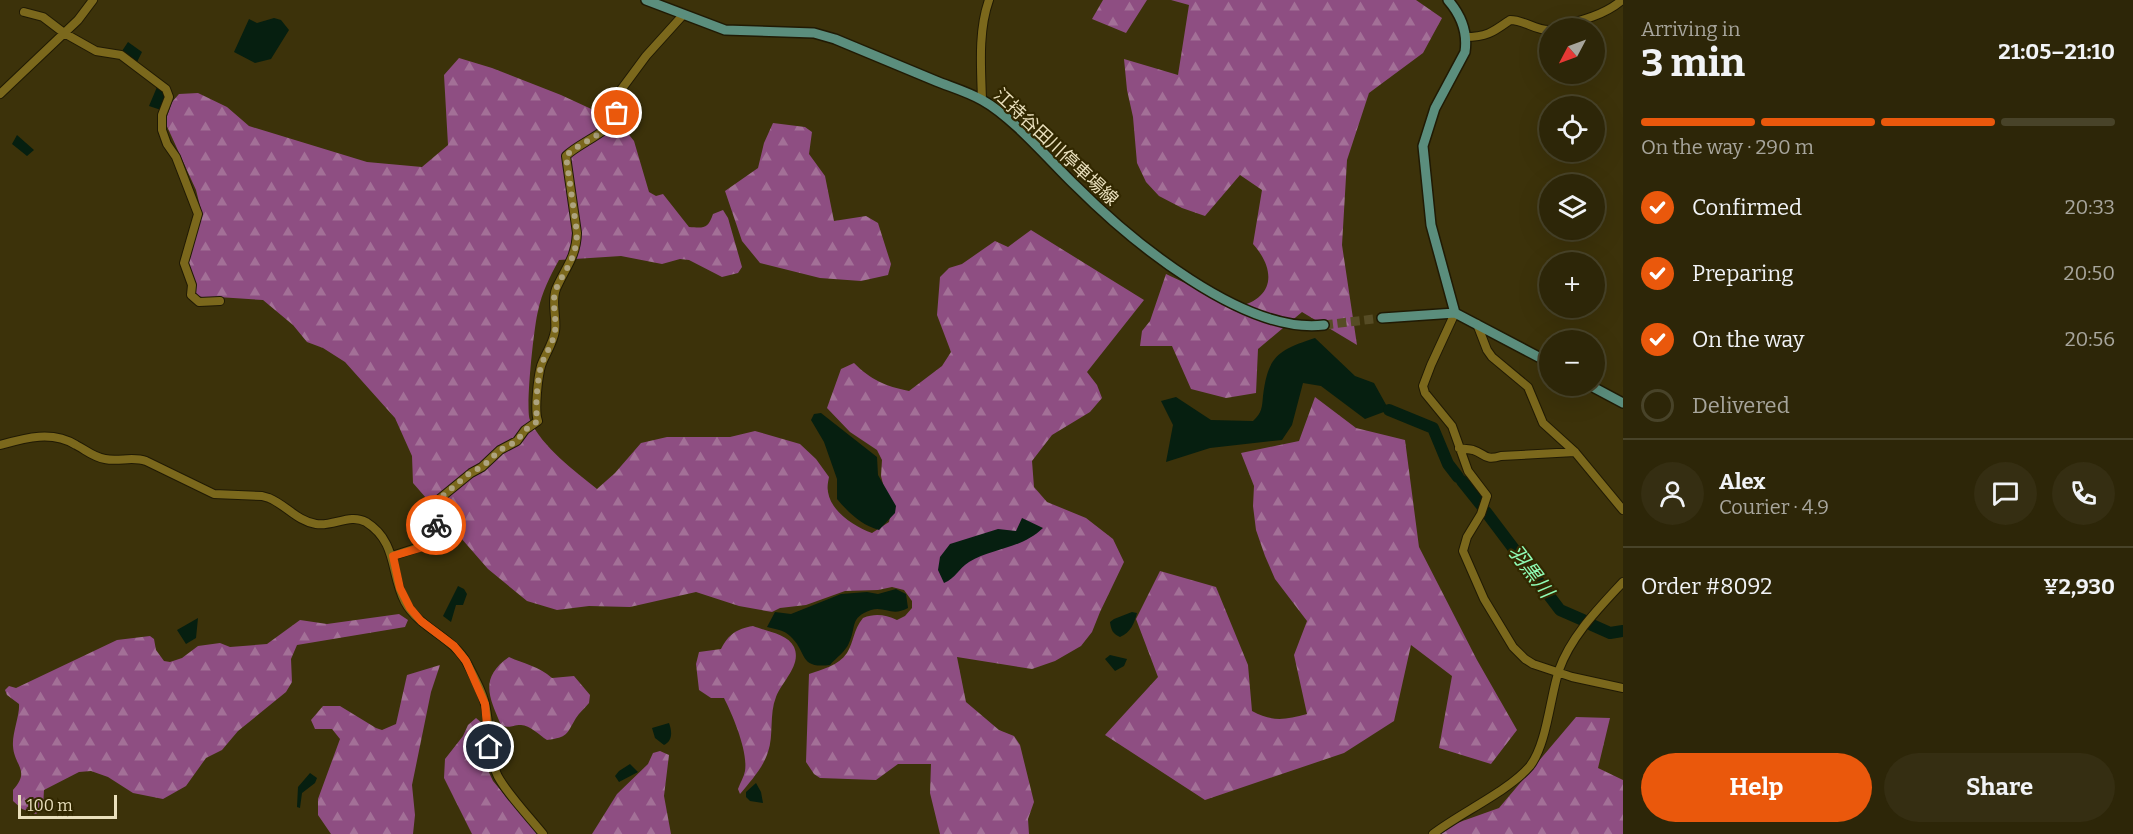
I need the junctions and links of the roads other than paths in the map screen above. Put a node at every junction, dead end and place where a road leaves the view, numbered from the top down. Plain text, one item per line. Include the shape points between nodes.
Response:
1 (93, 0) edge
2 (646, 0) edge
3 (988, 0) edge
4 (1448, 0) edge
5 (1622, 0) edge
6 (24, 12) dead end
7 (683, 15) junction
8 (1587, 18) edge
9 (1539, 29) edge
10 (64, 33) junction
11 (1465, 37) junction
12 (0, 94) edge
13 (982, 100) junction
14 (220, 301) dead end
15 (1455, 313) junction
16 (1382, 318) tunnel mouth
17 (1477, 324) junction
18 (1324, 325) tunnel mouth
19 (1539, 357) edge
20 (1605, 393) edge
21 (1623, 403) edge
22 (0, 446) edge
23 (1459, 448) junction
24 (1575, 452) junction
25 (1623, 510) edge
26 (393, 556) junction
27 (1623, 582) edge
28 (1558, 672) junction
29 (1623, 688) edge
30 (543, 834) edge
31 (1433, 834) edge

1 - 10 street
2 - 7 main road, 江持谷田川停車場線
3 - 13 street via 981,52
4 - 11 main road via 1462,21
5 - 8 street
6 - 10 street via 43,17
7 - 13 main road, 江持谷田川停車場線 via 736,32 814,33
7 - 26 street via 612,102 617,113 615,119 566,156 576,245 554,298 555,330 541,366 535,411 538,421 438,500 432,543
9 - 11 street via 1510,20 1482,37
10 - 12 street
10 - 14 street via 96,51 121,55 167,91 169,99 162,115 164,135 198,214 184,263 192,285 191,295 198,302
11 - 15 main road via 1465,52 1436,108 1423,146 1431,225
13 - 18 main road, 江持谷田川停車場線 via 1022,133 1114,223 1184,276 1215,295 1268,318 1289,325
15 - 16 main road
15 - 17 main road
15 - 23 street via 1423,386 1452,426
17 - 19 main road
17 - 24 street via 1487,350 1528,387 1543,423
20 - 21 main road
22 - 26 street via 22,438 55,437 98,458 138,458 214,494 268,498 308,522 322,525 362,520 383,538
23 - 24 street via 1491,459
23 - 28 street via 1468,471 1487,496 1464,544 1465,557 1513,647 1533,664
24 - 25 street
26 - 30 street via 400,588 410,608 466,661 485,704 496,775
27 - 28 street via 1575,639
28 - 29 street
28 - 31 street via 1541,744 1530,765

